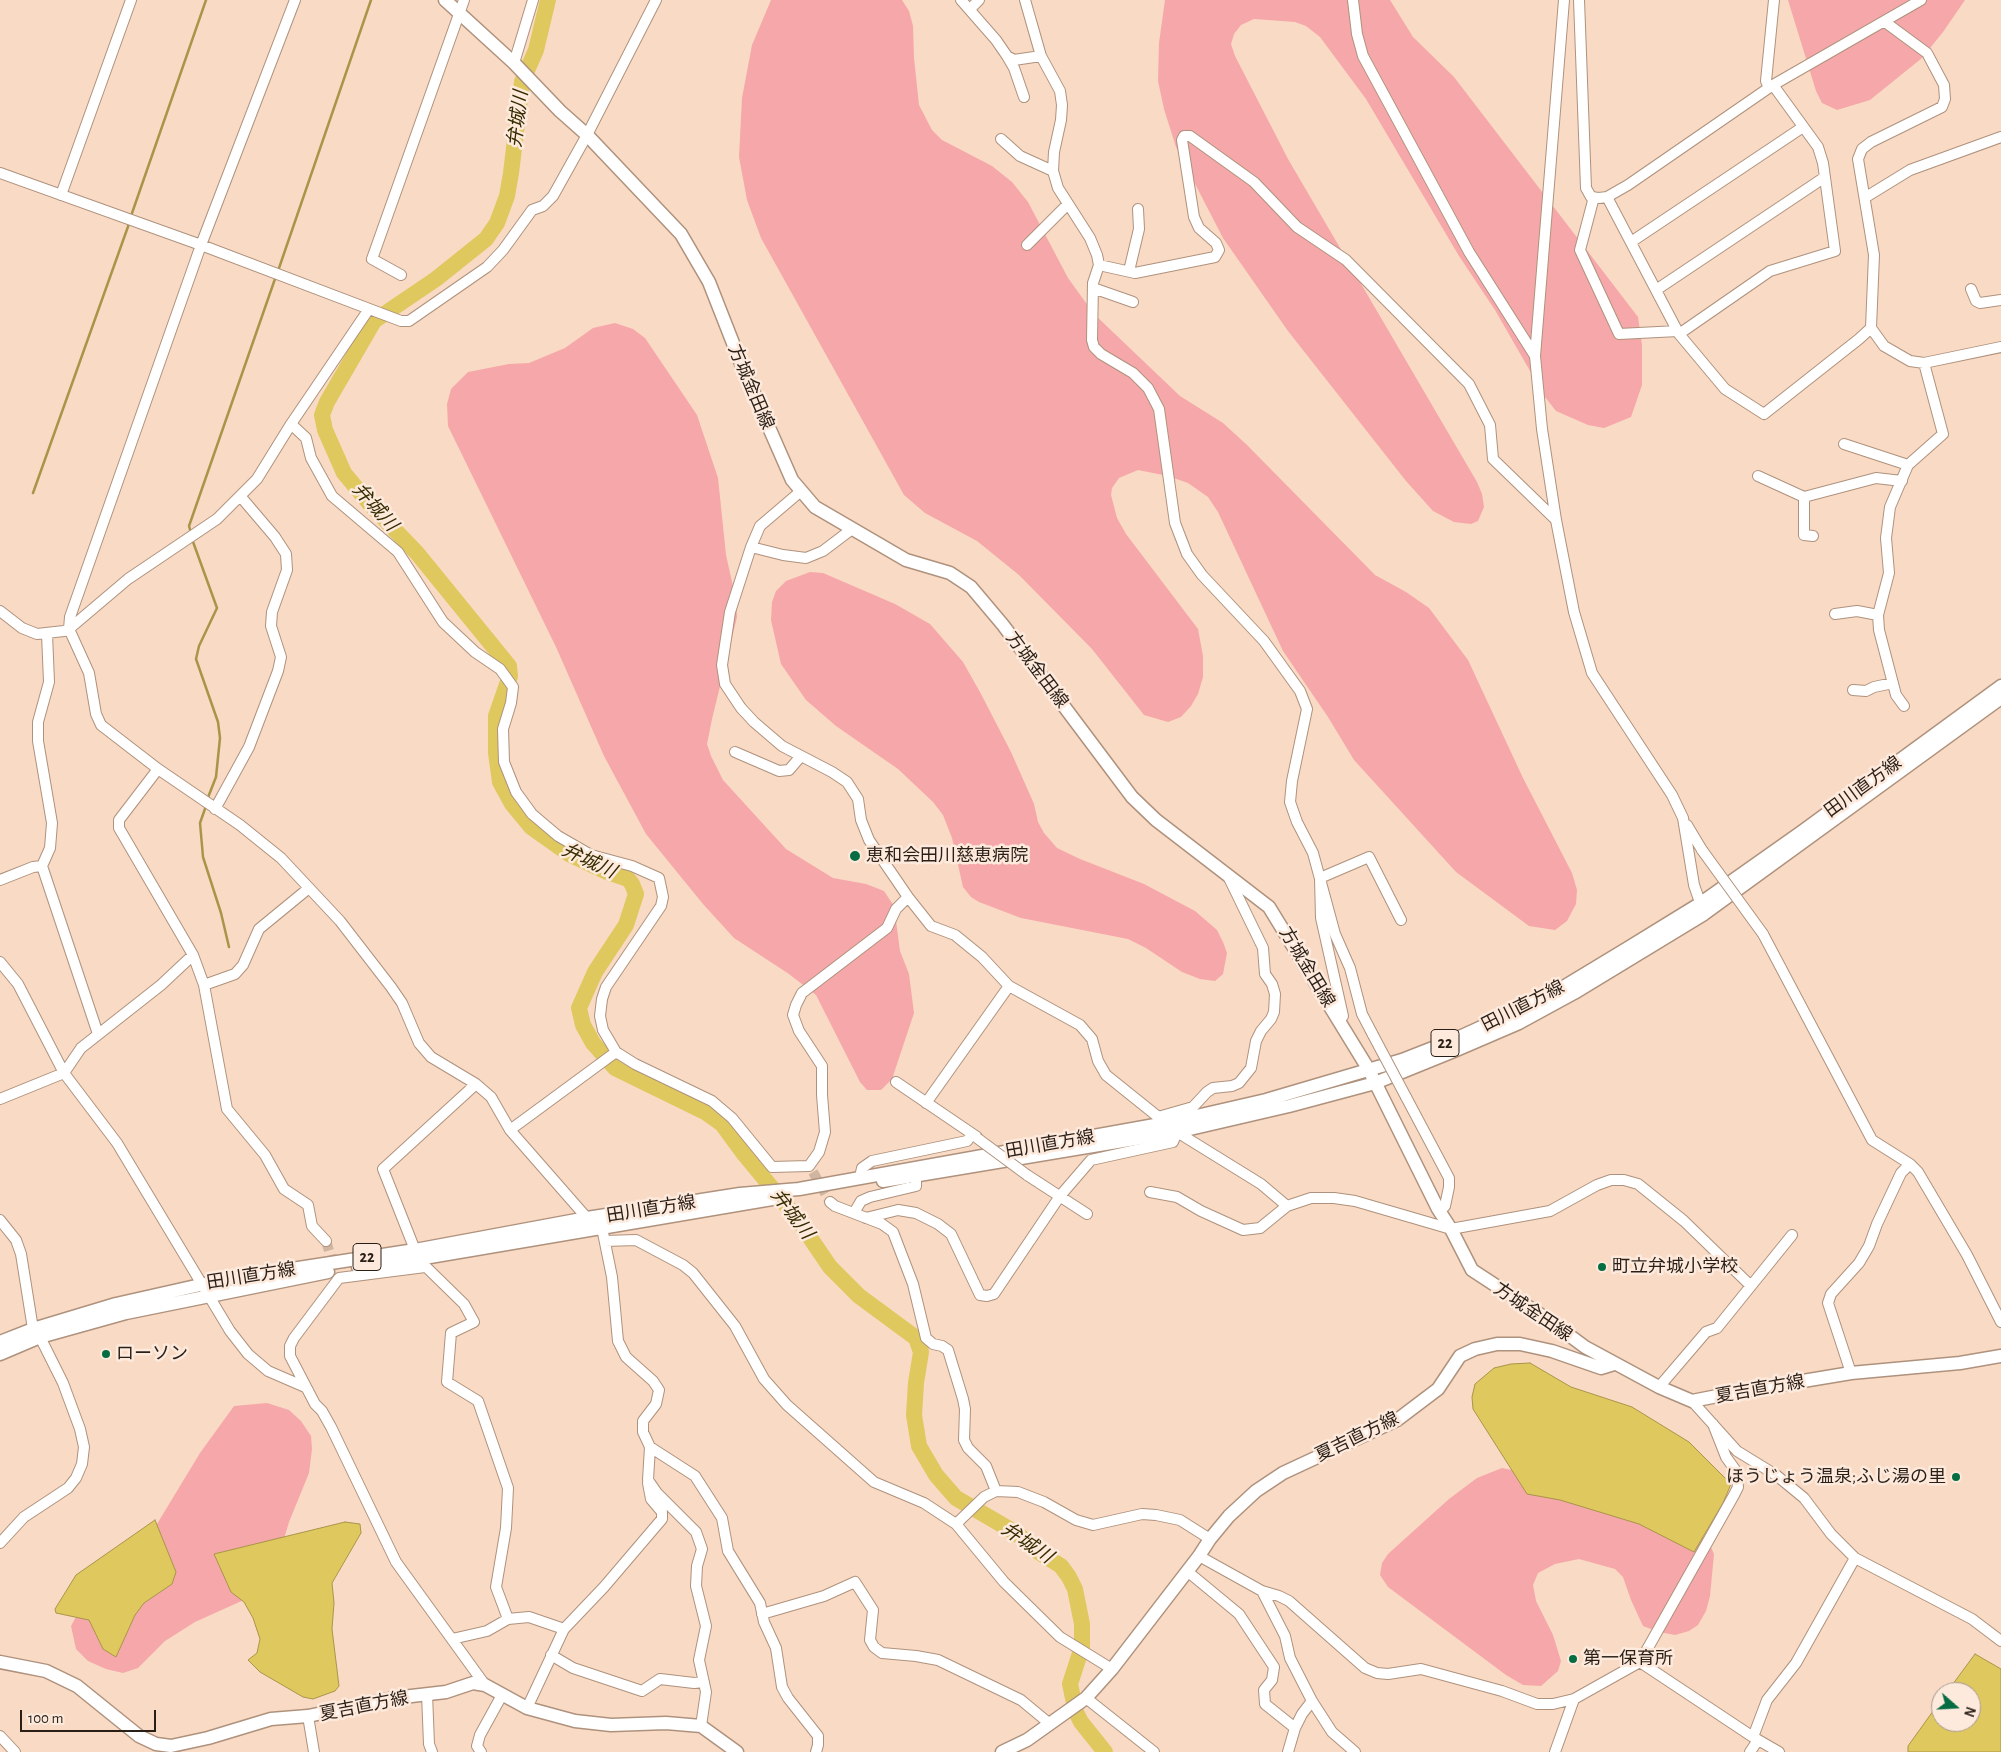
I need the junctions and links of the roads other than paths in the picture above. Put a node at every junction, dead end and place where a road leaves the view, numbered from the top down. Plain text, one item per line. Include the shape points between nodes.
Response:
1 (131, 0) edge
2 (295, 0) edge
3 (445, 0) edge
4 (464, 0) edge
5 (532, 0) edge
6 (656, 0) edge
7 (962, 0) edge
8 (979, 0) edge
9 (1025, 0) edge
10 (1353, 0) edge
11 (1564, 0) edge
12 (1579, 0) edge
13 (1774, 0) edge
14 (1921, 0) edge
15 (970, 9) junction
16 (459, 14) junction
17 (1885, 22) junction
18 (1007, 56) junction
19 (1041, 56) junction
20 (514, 63) junction
21 (1771, 87) junction
22 (1024, 97) dead end
23 (1803, 127) junction
24 (587, 135) junction
25 (2001, 137) edge
26 (1001, 139) dead end
27 (1053, 172) junction
28 (0, 173) edge
29 (1825, 177) junction
30 (61, 195) junction
31 (1594, 197) junction
32 (1607, 197) junction
33 (1866, 197) junction
34 (1068, 204) junction
35 (1138, 210) dead end
36 (1631, 242) junction
37 (201, 245) junction
38 (1027, 245) dead end
39 (1099, 265) junction
40 (1129, 271) junction
41 (402, 275) dead end
42 (1093, 288) junction
43 (1971, 289) dead end
44 (1656, 290) junction
45 (2001, 300) edge
46 (1133, 302) dead end
47 (369, 309) junction
48 (1871, 328) junction
49 (1679, 332) junction
50 (2001, 347) edge
51 (1535, 356) junction
52 (1924, 363) junction
53 (291, 424) junction
54 (1844, 444) dead end
55 (1908, 465) junction
56 (1758, 476) dead end
57 (1902, 481) junction
58 (801, 491) junction
59 (241, 497) junction
60 (1804, 497) junction
61 (1556, 520) junction
62 (852, 529) junction
63 (1813, 536) dead end
64 (751, 547) junction
65 (0, 611) edge
66 (1835, 614) dead end
67 (1878, 615) junction
68 (69, 629) junction
69 (47, 634) junction
70 (1893, 683) junction
71 (2001, 686) edge
72 (1853, 690) dead end
73 (2001, 698) edge
74 (1904, 706) dead end
75 (735, 752) dead end
76 (801, 756) junction
77 (158, 769) junction
78 (215, 808) junction
79 (1683, 818) junction
80 (42, 866) junction
81 (1227, 874) junction
82 (1320, 878) junction
83 (0, 880) edge
84 (309, 888) junction
85 (908, 897) junction
86 (1702, 908) junction
87 (1401, 920) dead end
88 (193, 956) junction
89 (0, 962) edge
90 (204, 985) junction
91 (1009, 986) junction
92 (1340, 1022) junction
93 (98, 1034) junction
94 (615, 1054) junction
95 (1369, 1070) junction
96 (64, 1073) junction
97 (896, 1082) dead end
98 (1375, 1083) junction
99 (476, 1084) junction
100 (0, 1100) edge
101 (926, 1103) junction
102 (1162, 1120) junction
103 (510, 1130) junction
104 (1177, 1132) junction
105 (975, 1136) junction
106 (1910, 1164) junction
107 (916, 1176) junction
108 (860, 1177) junction
109 (800, 1192) junction
110 (1150, 1192) dead end
111 (1060, 1196) junction
112 (740, 1199) junction
113 (830, 1202) tunnel mouth
114 (1287, 1206) junction
115 (1440, 1211) junction
116 (854, 1213) junction
117 (1087, 1214) dead end
118 (587, 1218) junction
119 (866, 1218) junction
120 (0, 1220) edge
121 (1451, 1229) junction
122 (604, 1234) junction
123 (1792, 1235) dead end
124 (326, 1241) tunnel mouth
125 (419, 1259) junction
126 (337, 1274) junction
127 (201, 1284) junction
128 (1751, 1286) junction
129 (208, 1295) junction
130 (2001, 1322) edge
131 (37, 1333) junction
132 (0, 1342) edge
133 (0, 1354) edge
134 (2001, 1356) edge
135 (1614, 1364) junction
136 (1851, 1373) junction
137 (305, 1387) junction
138 (1659, 1388) junction
139 (1692, 1401) junction
140 (1713, 1424) junction
141 (650, 1447) junction
142 (648, 1480) junction
143 (996, 1491) junction
144 (956, 1524) junction
145 (1210, 1539) junction
146 (0, 1543) edge
147 (1199, 1556) junction
148 (1855, 1558) junction
149 (1187, 1571) junction
150 (1262, 1592) junction
151 (762, 1614) junction
152 (508, 1619) junction
153 (564, 1629) junction
154 (452, 1639) junction
155 (2001, 1641) edge
156 (551, 1655) junction
157 (0, 1662) edge
158 (1640, 1662) junction
159 (1112, 1669) junction
160 (704, 1682) junction
161 (485, 1685) junction
162 (427, 1694) junction
163 (502, 1695) junction
164 (1086, 1698) junction
165 (1574, 1699) junction
166 (1312, 1701) junction
167 (527, 1708) junction
168 (308, 1716) junction
169 (1055, 1720) junction
170 (701, 1726) junction
171 (1295, 1728) junction
172 (0, 1736) edge
173 (1755, 1738) junction
174 (15, 1752) edge
175 (314, 1752) edge
176 (432, 1752) edge
177 (481, 1752) edge
178 (737, 1752) edge
179 (816, 1752) edge
180 (1002, 1752) edge
181 (1154, 1752) edge
182 (1288, 1752) edge
183 (1355, 1752) edge
184 (1555, 1752) edge
185 (1750, 1752) edge
186 (1779, 1752) edge

1 - 30 street
2 - 37 street
3 - 16 main road, 方城金田線
4 - 16 street
5 - 20 street
6 - 24 street
7 - 15 street
8 - 15 street
9 - 19 street
10 - 51 street via 1357,34 1366,62 1469,252
11 - 51 street
12 - 31 street via 1586,188
13 - 21 street via 1766,81
14 - 17 street
15 - 18 street
16 - 20 main road, 方城金田線
16 - 41 street via 372,259
17 - 21 street
17 - 33 street via 1927,53 1944,85 1945,99 1942,107 1862,149 1858,159
18 - 19 street via 1014,60
18 - 22 street
19 - 27 street via 1060,92 1062,105
20 - 24 main road, 方城金田線
21 - 23 street
21 - 32 street
23 - 29 street via 1818,147
23 - 36 street
24 - 47 street via 553,196 543,206 532,210 487,267 409,320 401,321
24 - 58 main road, 方城金田線 via 681,234 709,282 792,480
25 - 33 street via 1910,170
26 - 27 street via 1020,156
27 - 34 street
28 - 30 street
29 - 44 street
29 - 49 street via 1835,251 1770,271
30 - 37 street
31 - 32 street
31 - 49 street via 1580,250 1619,334
32 - 36 street
33 - 48 street via 1874,255
34 - 38 street
34 - 39 street via 1090,238
35 - 40 street via 1139,229
36 - 44 street
37 - 47 street
37 - 68 street via 70,617
39 - 40 street
39 - 42 street
40 - 61 street via 1135,273 1215,257 1219,250 1199,228 1194,217 1182,140 1184,136 1190,136 1254,182 1297,227 1346,260 1469,384 1490,425 1493,459
42 - 46 street
42 - 82 street via 1094,347 1133,373 1148,388 1159,409 1175,524 1187,554 1264,641 1300,691 1307,709 1290,802 1313,852
43 - 45 street via 1980,303
44 - 49 street
47 - 53 street
48 - 49 street via 1764,414 1725,389
48 - 52 street via 1884,346 1900,356
50 - 52 street
51 - 61 street
52 - 55 street via 1943,434
53 - 59 street via 257,479
53 - 94 street via 306,438 311,458 332,496 398,552 443,622 475,652 500,669 513,687 503,729 504,762 516,792 532,814 558,836 591,855 632,866 659,878 663,897 661,906 606,987 602,1000 600,1016 603,1030
54 - 55 street
55 - 57 street
56 - 60 street
57 - 60 street via 1876,478
57 - 67 street via 1890,507 1886,538 1888,573
58 - 62 main road, 方城金田線 via 815,507
58 - 64 street via 760,526
59 - 68 street via 217,519 128,579
59 - 78 street via 286,554 287,570 272,612 271,626 281,657 249,747
60 - 63 street via 1804,535
61 - 79 street via 1574,612 1592,673 1672,795
62 - 64 street via 823,551 806,558
62 - 81 main road, 方城金田線 via 906,560 950,573 971,587 1132,797 1156,820
64 - 76 street via 730,612 722,665 725,684 754,722 782,746
65 - 69 street via 22,628 36,634
66 - 67 street via 1857,611
67 - 70 street
68 - 69 street
68 - 77 street via 88,673 101,725
69 - 80 street via 50,682 38,722 38,741 52,823 50,848
70 - 72 street via 1866,691
70 - 74 street
71 - 86 main road, 田川直方線 / 22
73 - 86 main road, 田川直方線 / 22
75 - 76 street via 779,770 789,770
76 - 85 street via 847,782 858,799 861,820 869,840
77 - 78 street
77 - 88 street via 119,820 119,828
78 - 84 street via 281,858
79 - 86 street via 1694,885
79 - 106 street, bridge via 1702,850 1763,934 1872,1140
80 - 83 street
80 - 93 street
81 - 92 main road, 方城金田線 via 1269,907 1280,921
81 - 102 street via 1263,948 1265,974 1275,994 1274,1012 1256,1041 1251,1068 1239,1082 1213,1088 1193,1107
82 - 87 street via 1370,857
82 - 92 street via 1321,918 1343,1016
82 - 115 street, bridge via 1362,1014 1449,1178 1445,1206
84 - 90 street via 260,929 236,974
84 - 99 street via 340,921 391,987 402,1003 419,1043 431,1057
85 - 91 street via 931,926 955,935 982,957
85 - 94 street via 896,910 887,928 802,993 796,1005 793,1015 799,1032 822,1066 825,1132 811,1169 772,1167 732,1118 712,1102
86 - 95 main road, 田川直方線 / 22 via 1547,997 1453,1040
86 - 98 main road, 田川直方線 / 22 via 1599,978 1519,1023
88 - 90 street
88 - 93 street
89 - 96 street via 18,984
90 - 124 street via 227,1108 265,1155 284,1189 308,1205 312,1226
91 - 101 street
91 - 102 street via 1080,1025 1092,1039 1106,1075
92 - 95 main road, 方城金田線
93 - 96 street via 81,1048
94 - 103 street
95 - 98 main road, 方城金田線
95 - 102 main road, 田川直方線 / 22 via 1266,1100
96 - 100 street
96 - 127 street via 117,1143
97 - 101 street
98 - 104 main road, 田川直方線 / 22
98 - 115 main road, 方城金田線
99 - 103 street via 491,1097
99 - 125 street via 383,1169
101 - 105 street
102 - 104 street
102 - 108 main road, 田川直方線 / 22
103 - 118 street
104 - 107 main road, 田川直方線 / 22
104 - 111 street via 1173,1142 1091,1160
104 - 114 street via 1261,1184
105 - 108 street via 967,1141 872,1161 862,1168
105 - 111 street, bridge
106 - 130 street via 1918,1172 1966,1255
106 - 136 street via 1901,1173 1859,1263 1831,1294 1828,1303
107 - 109 main road, 田川直方線 / 22
107 - 116 street via 916,1186 861,1202
108 - 109 main road, 田川直方線 / 22
109 - 112 main road, 田川直方線 / 22
110 - 114 street via 1177,1197 1243,1230 1260,1228
111 - 117 street
111 - 119 street via 994,1294 987,1296 980,1295 951,1234 938,1224 916,1213 898,1210
112 - 118 main road, 田川直方線 / 22
112 - 122 main road, 田川直方線 / 22
113 - 116 street
114 - 121 street via 1311,1198 1334,1198
115 - 121 main road, 方城金田線
116 - 119 street
118 - 122 street
118 - 125 main road, 田川直方線 / 22
119 - 143 street via 892,1232 913,1284 926,1338 948,1350 965,1409 964,1440 986,1466
120 - 131 street via 16,1240 21,1254
121 - 128 street via 1550,1211 1597,1184 1624,1180 1638,1184 1684,1221
121 - 135 main road, 方城金田線 via 1472,1270
122 - 125 main road, 田川直方線 / 22
122 - 141 street via 618,1341 626,1357 659,1390 656,1404 643,1421 643,1432
122 - 144 street via 636,1240 683,1265 735,1326 764,1379 787,1405 874,1482 924,1503
123 - 128 street
125 - 126 main road, 田川直方線 / 22
125 - 127 main road, 田川直方線 / 22
125 - 152 street via 464,1304 474,1322 451,1334 447,1382 478,1401 508,1488 506,1528 496,1587
126 - 129 main road, 田川直方線 / 22
126 - 137 street via 290,1346 290,1356
127 - 129 street
127 - 131 main road, 田川直方線 / 22 via 116,1304
128 - 138 street via 1717,1328 1706,1332
129 - 131 main road, 田川直方線 / 22
129 - 137 street via 248,1354 268,1371
131 - 132 main road, 田川直方線 / 22
131 - 133 main road, 田川直方線 / 22
131 - 146 street via 80,1429 84,1447 82,1464 68,1488 29,1513
134 - 136 main road, 夏吉直方線
135 - 138 main road, 夏吉直方線
135 - 145 main road, 夏吉直方線 via 1601,1368 1552,1350 1520,1344 1496,1344 1476,1349 1460,1356 1438,1389 1397,1420 1283,1473 1256,1491
136 - 139 main road, 夏吉直方線
137 - 154 street via 331,1427 396,1562
138 - 139 main road, 夏吉直方線
139 - 140 street
140 - 148 street via 1737,1451 1776,1475 1804,1498 1831,1534
140 - 158 street via 1736,1471 1738,1487
141 - 142 street
141 - 151 street via 695,1476 722,1518 728,1551 760,1603
142 - 153 street via 651,1499 662,1512 662,1519 604,1588
142 - 160 street via 696,1532 702,1550 696,1586 706,1626 699,1660
143 - 144 street via 984,1497
143 - 145 street via 1018,1492 1093,1525 1142,1514 1180,1520
144 - 159 street via 1004,1582 1060,1637
145 - 147 main road, 夏吉直方線
147 - 149 main road, 夏吉直方線
147 - 150 street
148 - 155 street via 1972,1619
148 - 173 street via 1796,1664 1766,1700
149 - 159 main road, 夏吉直方線
149 - 171 street via 1239,1614 1274,1667 1272,1680 1264,1690 1265,1704
150 - 165 street via 1289,1601 1365,1668 1377,1673 1421,1669 1502,1691 1536,1704
150 - 166 street via 1285,1636 1290,1658
151 - 169 street via 824,1596 855,1582 872,1610 870,1640 882,1653 938,1660
151 - 179 street via 776,1648 782,1687 818,1736
152 - 153 street via 529,1617
152 - 154 street via 487,1631
153 - 156 street
154 - 161 street
156 - 160 street via 573,1668 642,1691 660,1679
156 - 167 street
157 - 168 main road, 夏吉直方線 via 46,1671 77,1686 139,1736 156,1744 171,1746 271,1719
158 - 165 street
158 - 173 street
159 - 164 main road, 夏吉直方線
160 - 170 street via 706,1692
161 - 162 main road, 夏吉直方線 via 473,1683
161 - 163 main road
162 - 168 main road, 夏吉直方線
162 - 176 street
163 - 167 main road
163 - 177 street via 480,1735 477,1746
164 - 169 main road, 夏吉直方線
164 - 181 street
165 - 184 street
166 - 171 street
166 - 183 street via 1332,1732
167 - 170 main road via 575,1721 612,1725 666,1723
168 - 175 street
169 - 180 main road, 夏吉直方線 via 1027,1740
170 - 178 main road
171 - 182 street
172 - 174 street
173 - 185 street
173 - 186 street

